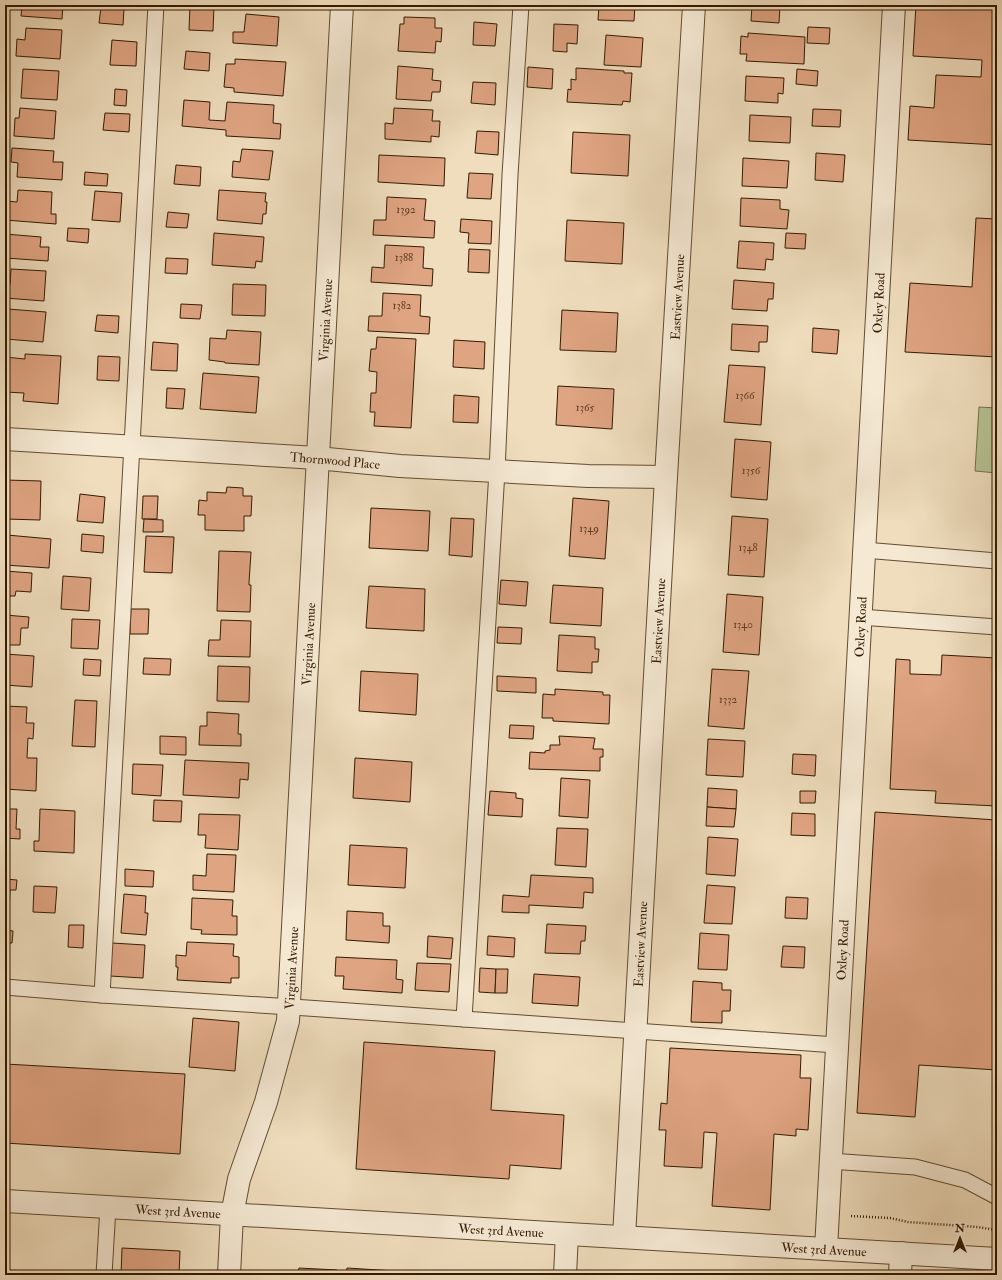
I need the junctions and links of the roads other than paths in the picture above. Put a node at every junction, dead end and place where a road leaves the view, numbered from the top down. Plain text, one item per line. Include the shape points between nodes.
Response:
1 (156, 5) edge
2 (342, 5) edge
3 (521, 5) edge
4 (694, 5) edge
5 (894, 5) edge
6 (5, 439) edge
7 (132, 447) junction
8 (317, 458) junction
9 (497, 471) junction
10 (666, 477) junction
11 (864, 550) junction
12 (997, 561) edge
13 (860, 616) junction
14 (997, 627) edge
15 (5, 987) edge
16 (102, 995) junction
17 (288, 1007) junction
18 (464, 1019) junction
19 (636, 1031) junction
20 (836, 1045) junction
21 (830, 1161) junction
22 (997, 1198) edge
23 (5, 1200) edge
24 (108, 1207) junction
25 (232, 1215) junction
26 (567, 1234) junction
27 (624, 1237) junction
28 (826, 1249) junction
29 (902, 1253) junction
30 (997, 1259) edge
31 (104, 1275) edge
32 (229, 1275) edge
33 (565, 1275) edge
34 (900, 1275) edge

1 - 7 lane
2 - 8 street, Virginia Avenue
3 - 9 lane
4 - 10 street, Eastview Avenue
5 - 11 street, Oxley Road
6 - 7 street, Thornwood Place
7 - 8 street, Thornwood Place
7 - 16 lane
8 - 9 street, Thornwood Place via 400,466
8 - 17 street, Virginia Avenue
9 - 10 street, Thornwood Place
9 - 18 lane
10 - 19 street, Eastview Avenue
11 - 12 lane
11 - 13 street, Oxley Road
13 - 14 lane
13 - 20 street, Oxley Road
15 - 16 lane
16 - 17 lane
17 - 18 lane
17 - 25 street, Virginia Avenue via 288,1021 266,1102 239,1179
18 - 19 lane
19 - 20 lane
19 - 27 street, Eastview Avenue
20 - 21 street, Oxley Road
21 - 22 lane via 915,1167 965,1180
21 - 28 street, Oxley Road
23 - 24 street, West 3rd Avenue
24 - 25 street, West 3rd Avenue
24 - 31 lane
25 - 26 street, West 3rd Avenue
25 - 32 street, Virginia Avenue
26 - 27 street, West 3rd Avenue
26 - 33 street
27 - 28 street, West 3rd Avenue
28 - 29 street, West 3rd Avenue
29 - 30 street, West 3rd Avenue
29 - 34 street

